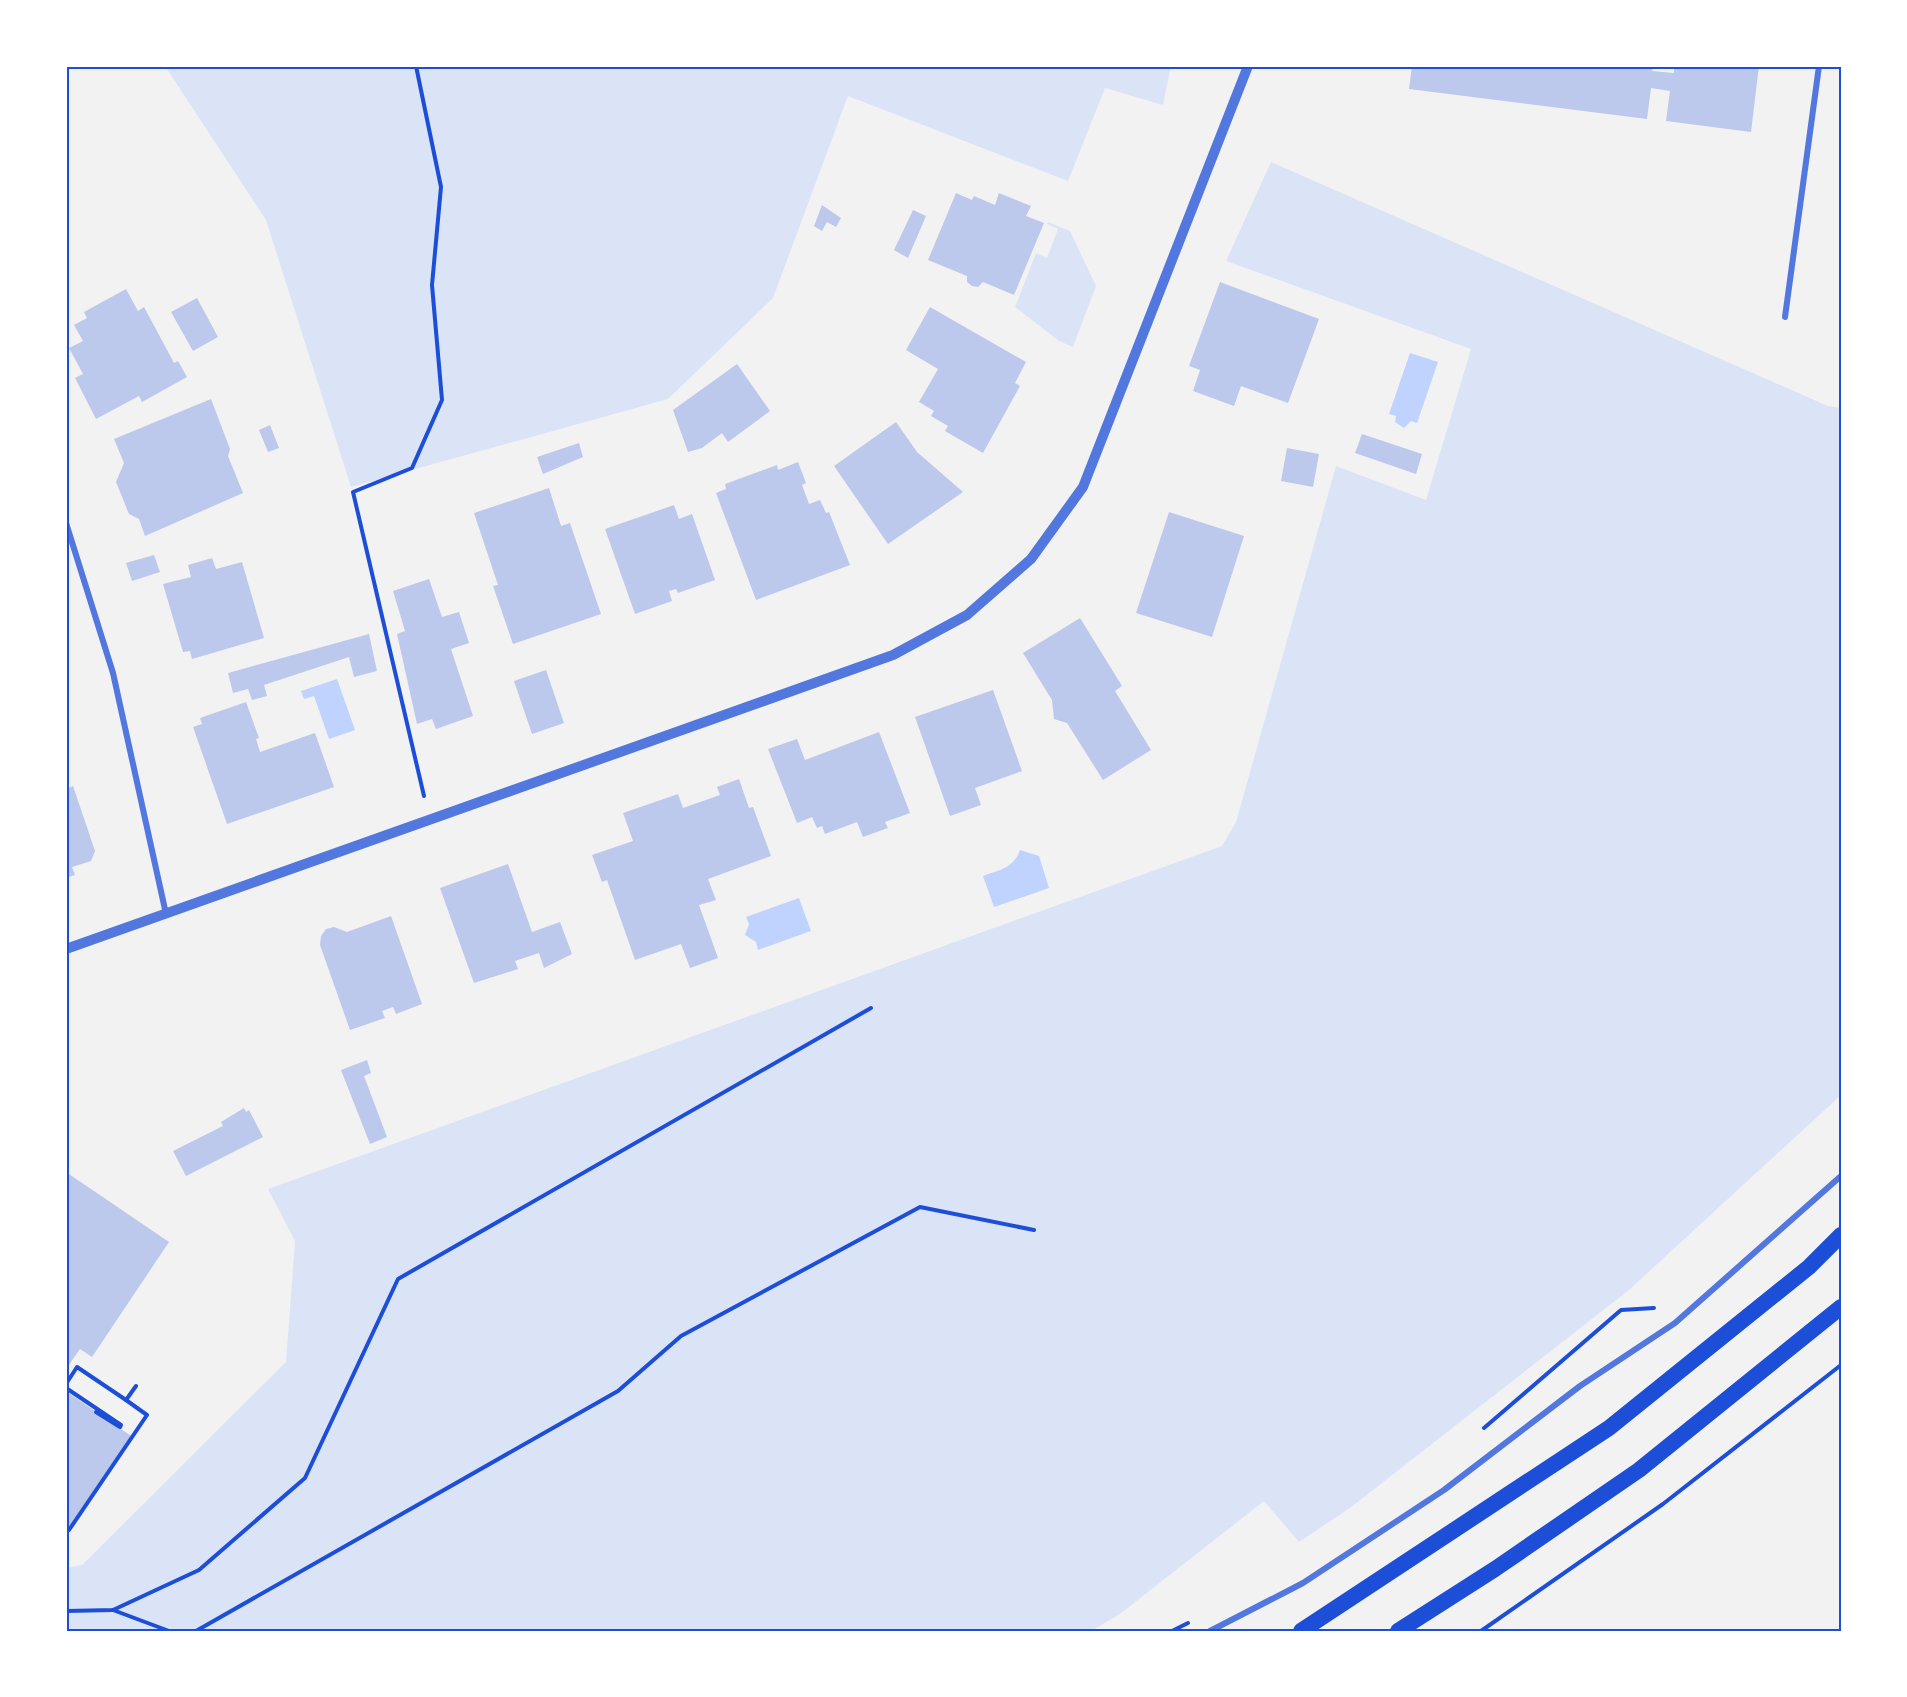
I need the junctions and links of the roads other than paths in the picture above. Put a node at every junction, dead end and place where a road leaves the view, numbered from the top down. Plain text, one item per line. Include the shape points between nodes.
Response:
1 (1248, 66) edge
2 (1819, 66) edge
3 (1785, 317) dead end
4 (66, 523) edge
5 (166, 914) junction
6 (66, 949) edge
7 (1841, 1176) edge
8 (1841, 1235) edge
9 (1841, 1307) edge
10 (1841, 1316) edge
11 (1824, 1323) junction
12 (1210, 1631) edge
13 (1301, 1631) edge
14 (1398, 1631) edge

1 - 5 street via 1083,487 1030,559 967,615 893,655
2 - 3 street
4 - 5 street via 113,673
5 - 6 street
7 - 12 street via 1675,1323 1580,1386 1444,1490 1303,1583
8 - 13 highway via 1809,1267 1609,1428
9 - 11 highway
10 - 11 highway
11 - 14 highway via 1639,1470

